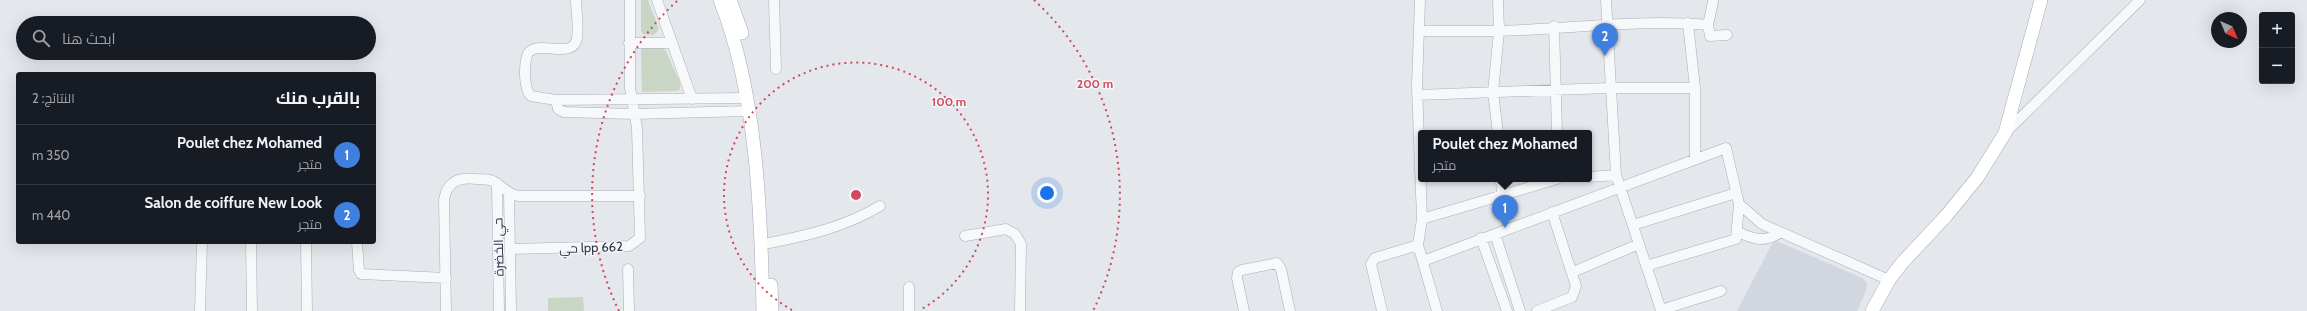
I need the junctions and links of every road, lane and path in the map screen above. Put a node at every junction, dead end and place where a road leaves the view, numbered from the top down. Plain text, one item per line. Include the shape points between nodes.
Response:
1 (576, 0) edge
2 (630, 0) edge
3 (657, 0) edge
4 (720, 0) edge
5 (730, 0) edge
6 (774, 0) edge
7 (1420, 0) edge
8 (1498, 0) edge
9 (1606, 0) edge
10 (2041, 0) edge
11 (2140, 0) edge
12 (1713, 2) dead end
13 (1688, 23) junction
14 (1607, 24) junction
15 (1708, 25) junction
16 (1554, 26) junction
17 (1419, 31) junction
18 (1499, 31) junction
19 (1727, 35) dead end
20 (629, 43) junction
21 (672, 43) junction
22 (776, 69) dead end
23 (1610, 88) junction
24 (1695, 88) junction
25 (1555, 90) junction
26 (1493, 92) junction
27 (1417, 95) junction
28 (692, 99) junction
29 (556, 100) junction
30 (632, 100) junction
31 (747, 105) junction
32 (634, 114) junction
33 (1418, 130) edge
34 (1498, 130) edge
35 (1557, 130) edge
36 (2005, 133) junction
37 (1695, 159) junction
38 (1616, 175) junction
39 (1592, 177) edge
40 (1421, 182) edge
41 (1501, 182) edge
42 (1547, 182) edge
43 (497, 184) junction
44 (1620, 186) junction
45 (509, 192) junction
46 (1736, 194) junction
47 (640, 196) junction
48 (1502, 196) junction
49 (1739, 204) junction
50 (880, 206) dead end
51 (1552, 212) junction
52 (1422, 219) junction
53 (1633, 225) junction
54 (1737, 231) junction
55 (1779, 232) junction
56 (1495, 234) junction
57 (965, 236) dead end
58 (1481, 238) junction
59 (769, 243) junction
60 (202, 244) edge
61 (251, 244) edge
62 (306, 244) edge
63 (358, 244) edge
64 (1640, 244) junction
65 (1418, 245) junction
66 (510, 249) junction
67 (1422, 261) junction
68 (1646, 266) junction
69 (628, 269) dead end
70 (1573, 272) junction
71 (446, 278) junction
72 (1889, 280) junction
73 (909, 287) dead end
74 (1721, 290) dead end
75 (200, 311) edge
76 (252, 311) edge
77 (307, 311) edge
78 (446, 311) edge
79 (499, 311) edge
80 (511, 311) edge
81 (629, 311) edge
82 (763, 311) edge
83 (772, 311) edge
84 (909, 311) edge
85 (1020, 311) edge
86 (1244, 311) edge
87 (1290, 311) edge
88 (1382, 311) edge
89 (1437, 311) edge
90 (1506, 311) edge
91 (1520, 311) edge
92 (1537, 311) edge
93 (1872, 311) edge

1 - 29 street via 577,37 573,44 566,49 535,48 530,50 527,56 528,93 534,98
2 - 20 street, حي lpp 662
3 - 21 street
4 - 31 main road via 737,50
5 - 59 main road via 745,46 752,79
6 - 22 street
7 - 17 street
8 - 18 street
9 - 14 street
10 - 36 main road
11 - 36 street
12 - 15 street
13 - 14 street
13 - 15 street
13 - 24 street
14 - 16 street
14 - 23 street
15 - 19 street via 1710,36
16 - 18 street
16 - 25 street
17 - 18 street
17 - 27 street
18 - 26 street
20 - 21 street
20 - 30 street, حي lpp 662
21 - 28 street
23 - 24 street
23 - 25 street
23 - 38 street
24 - 37 street
25 - 26 street
25 - 35 street
26 - 27 street
26 - 34 street
27 - 33 street
28 - 30 street
28 - 31 street
29 - 30 street
29 - 32 street via 558,109 562,112
30 - 32 street, حي lpp 662
31 - 32 street
31 - 82 main road via 758,204
32 - 47 street, حي lpp 662
36 - 72 main road via 1977,178
37 - 44 street
37 - 46 street via 1726,148
38 - 39 street
38 - 44 street
40 - 52 street
41 - 48 street
42 - 48 street
43 - 45 street
43 - 71 street via 488,180 462,178 448,188 444,200
43 - 79 street, حي الخضرة
44 - 51 street via 1595,198
44 - 53 street
45 - 47 street via 519,196
45 - 66 street
46 - 49 street
46 - 53 street
47 - 66 street, حي lpp 662 via 641,234 634,245
48 - 52 street
49 - 54 street
49 - 55 street via 1762,224
50 - 59 street via 855,220 829,230
51 - 56 street
51 - 70 street
52 - 65 street
53 - 64 street
54 - 55 street via 1761,239
54 - 68 street via 1736,239
55 - 72 street
56 - 58 street
56 - 91 street
57 - 85 street via 1006,229 1015,234 1021,244
58 - 67 street
58 - 90 street
59 - 83 main road
60 - 75 street
61 - 76 street
62 - 77 street
63 - 71 street via 361,274
64 - 68 street
64 - 70 street
65 - 67 street
65 - 88 street via 1375,258 1371,264
66 - 80 street
67 - 89 street
68 - 74 street via 1661,310
69 - 81 street
70 - 92 street via 1576,286 1572,297
71 - 78 street
72 - 93 main road
73 - 84 street
86 - 87 street via 1238,272 1277,264 1281,269

